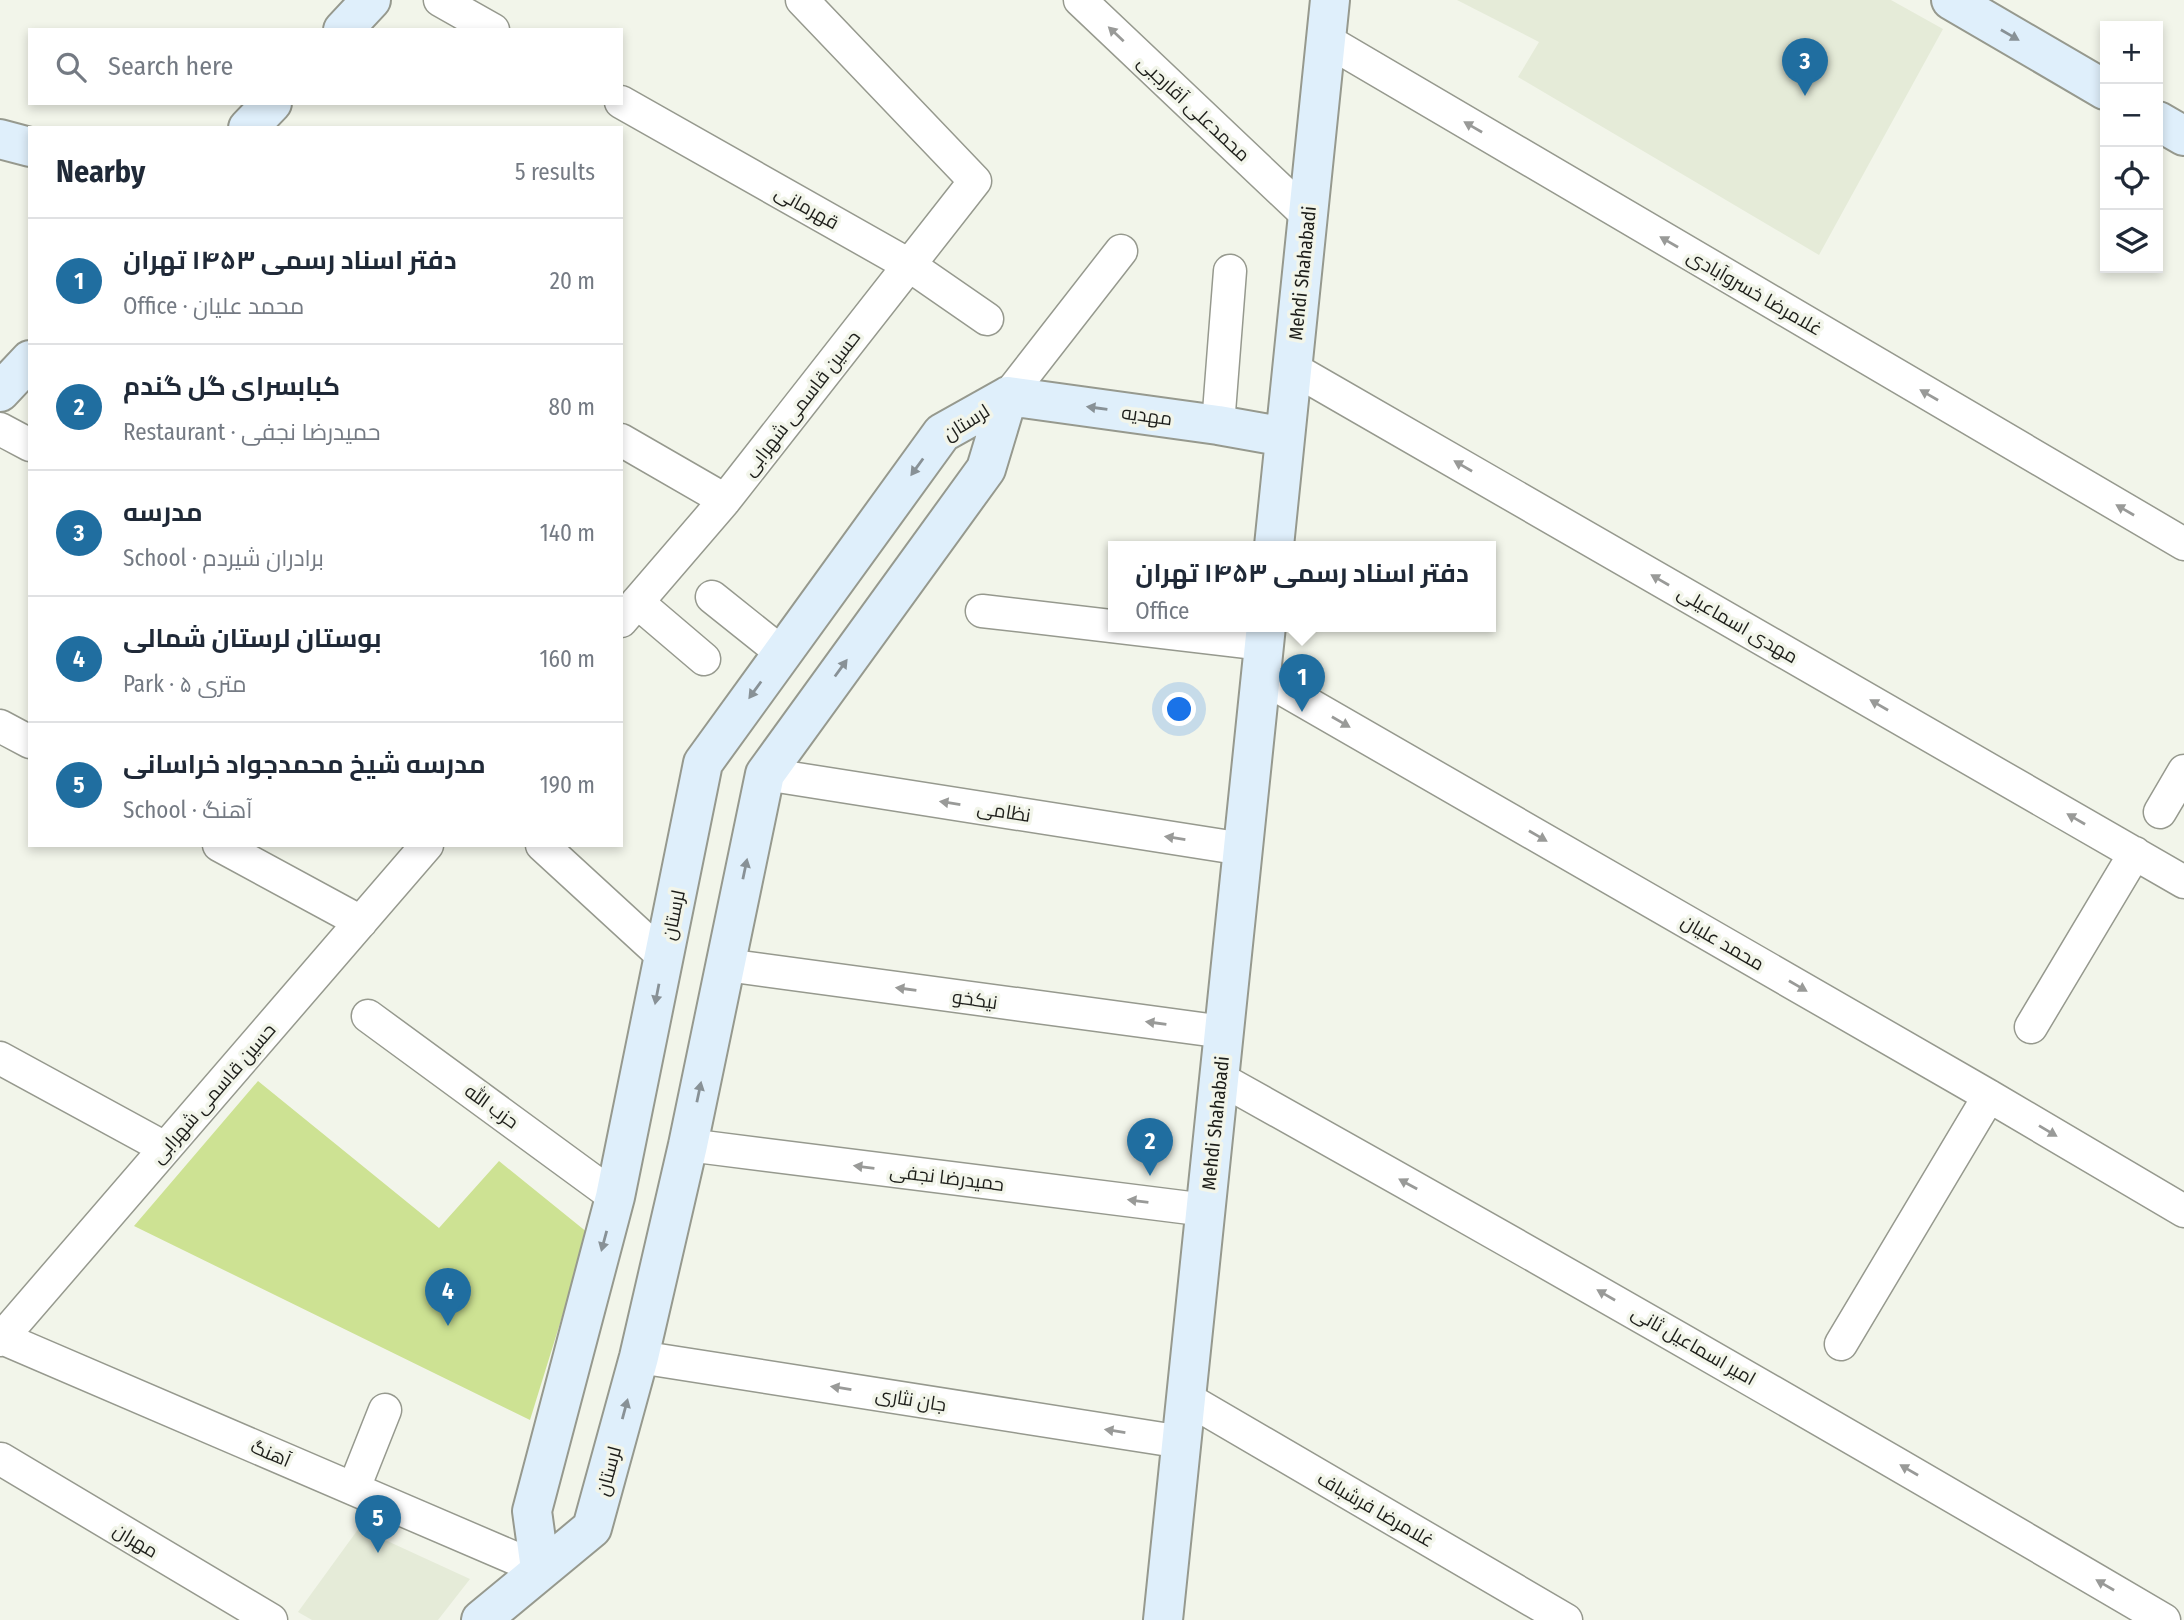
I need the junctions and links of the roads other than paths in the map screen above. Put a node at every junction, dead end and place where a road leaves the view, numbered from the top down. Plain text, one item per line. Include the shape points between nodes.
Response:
1 (372, 0) edge
2 (440, 0) edge
3 (802, 0) edge
4 (1080, 0) edge
5 (1330, 0) edge
6 (1951, 0) edge
7 (345, 28) edge
8 (489, 28) edge
9 (1326, 40) junction
10 (2100, 87) edge
11 (623, 103) edge
12 (270, 105) edge
13 (2163, 124) edge
14 (250, 126) edge
15 (2184, 136) edge
16 (0, 139) edge
17 (28, 146) edge
18 (1308, 216) junction
19 (1121, 251) dead end
20 (909, 265) junction
21 (1230, 271) dead end
22 (987, 319) dead end
23 (28, 362) edge
24 (1292, 368) junction
25 (0, 392) edge
26 (1008, 396) junction
27 (1218, 425) junction
28 (0, 429) edge
29 (1285, 438) junction
30 (623, 441) edge
31 (28, 443) edge
32 (725, 500) junction
33 (1275, 541) edge
34 (2184, 544) edge
35 (712, 597) dead end
36 (629, 611) edge
37 (982, 611) dead end
38 (1108, 628) edge
39 (1141, 632) edge
40 (1263, 648) edge
41 (782, 653) junction
42 (704, 659) dead end
43 (0, 726) edge
44 (28, 741) edge
45 (703, 763) junction
46 (2184, 771) edge
47 (765, 774) junction
48 (2160, 812) dead end
49 (223, 847) edge
50 (425, 847) edge
51 (544, 847) edge
52 (1243, 849) junction
53 (2135, 853) junction
54 (2184, 882) edge
55 (360, 922) junction
56 (664, 957) junction
57 (726, 965) junction
58 (368, 1016) dead end
59 (2031, 1027) dead end
60 (1224, 1032) junction
61 (0, 1058) edge
62 (1219, 1078) junction
63 (1989, 1096) junction
64 (628, 1137) junction
65 (688, 1144) junction
66 (165, 1148) junction
67 (615, 1197) junction
68 (673, 1210) junction
69 (1206, 1210) junction
70 (2184, 1211) edge
71 (1, 1339) edge
72 (1841, 1344) dead end
73 (639, 1357) junction
74 (1186, 1398) junction
75 (385, 1410) dead end
76 (1182, 1442) junction
77 (1, 1459) edge
78 (354, 1488) junction
79 (540, 1569) junction
80 (271, 1620) edge
81 (481, 1620) edge
82 (1164, 1620) edge
83 (1566, 1620) edge
84 (2164, 1620) edge

1 - 7 street
2 - 8 street
3 - 20 street, حسین قاسمی شهرابی via 975,181
18 -> 4 street, محمدعلی آقارجبی
5 - 9 street, Mehdi Shahabadi
6 -> 10 street
9 - 18 street, Mehdi Shahabadi
34 -> 9 street, غلامرضا خسروآبادی
11 - 20 street, قهرمانی
12 - 14 street
13 - 15 street
16 - 17 street
18 - 24 street, Mehdi Shahabadi
19 - 26 street
20 - 22 street, قهرمانی
20 - 32 street, حسین قاسمی شهرابی
21 - 27 street
23 - 25 street
24 - 29 street, Mehdi Shahabadi
53 -> 24 street, مهدی اسماعیلی
27 -> 26 street, مهدیه
26 -> 41 street, لرستان via 942,433
47 -> 26 street, لرستان via 986,470
27 - 29 street, مهدیه
28 - 31 street
29 - 33 street, Mehdi Shahabadi
30 - 32 street
32 - 36 street, حسین قاسمی شهرابی
35 - 41 street
36 - 42 street
37 - 38 street
39 - 40 street
40 - 52 street, Mehdi Shahabadi
40 -> 63 street, محمد علیان
41 -> 45 street, لرستان
43 - 44 street
45 - 47 street
45 - 56 street, لرستان
46 - 48 street
52 -> 47 street, نظامی
57 -> 47 street, لرستان
49 - 55 street
50 - 55 street, حسین قاسمی شهرابی
51 - 56 street
52 - 60 street, Mehdi Shahabadi
53 - 54 street, مهدی اسماعیلی
53 - 59 street
55 - 66 street, حسین قاسمی شهرابی
56 -> 64 street, لرستان
60 -> 57 street, نیکخو
65 -> 57 street, لرستان
58 - 67 street, حزب الله
60 - 62 street, Mehdi Shahabadi
61 - 66 street
62 - 69 street, Mehdi Shahabadi
84 -> 62 street, امیر اسماعیل ثانی via 1554,1265
63 -> 70 street, محمد علیان
63 - 72 street
64 - 65 street
64 - 67 street, لرستان
65 - 68 street, لرستان
69 -> 65 street, حمیدرضا نجفی
66 - 71 street, حسین قاسمی شهرابی
67 - 68 street
67 -> 79 street, لرستان via 532,1511
68 - 73 street, لرستان
69 - 74 street, Mehdi Shahabadi
71 - 78 street, آهنگ
76 -> 73 street, جان نثاری
79 -> 73 street, لرستان via 592,1528
74 - 76 street, Mehdi Shahabadi
74 - 83 street, غلامرضا فرشباف
75 - 78 street
76 - 82 street, Mehdi Shahabadi
77 - 80 street, مهران
78 - 79 street, آهنگ
79 - 81 street, لرستان

